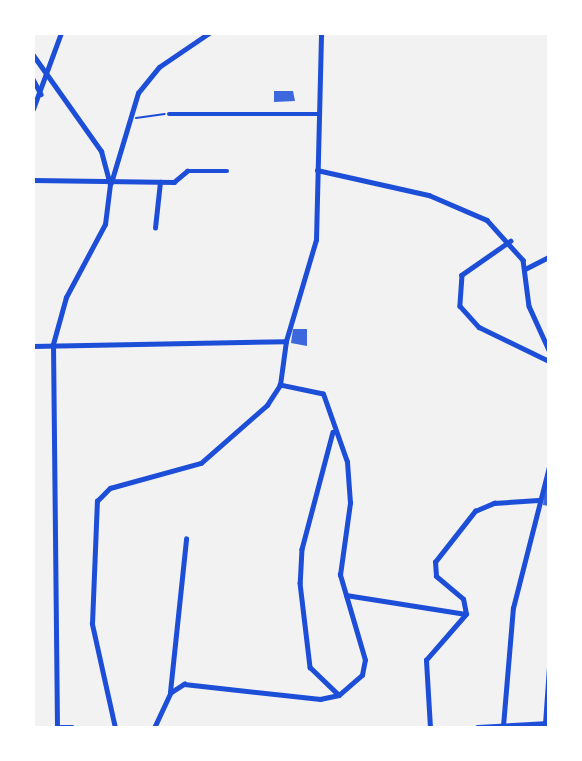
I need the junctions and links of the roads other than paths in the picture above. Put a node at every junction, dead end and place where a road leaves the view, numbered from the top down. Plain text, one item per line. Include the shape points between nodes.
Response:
1 (61, 33) edge
2 (209, 33) edge
3 (321, 33) edge
4 (193, 35) edge
5 (33, 55) edge
6 (33, 79) edge
7 (47, 79) junction
8 (42, 95) junction
9 (33, 109) edge
10 (169, 114) road end
11 (320, 114) junction
12 (317, 170) junction
13 (227, 171) dead end
14 (33, 180) edge
15 (160, 182) junction
16 (110, 184) junction
17 (155, 228) dead end
18 (511, 241) junction
19 (549, 257) edge
20 (525, 269) junction
21 (286, 341) junction
22 (33, 346) edge
23 (549, 350) edge
24 (549, 361) edge
25 (280, 385) junction
26 (333, 432) junction
27 (549, 467) edge
28 (538, 500) junction
29 (186, 539) dead end
30 (346, 595) junction
31 (466, 614) junction
32 (549, 667) edge
33 (170, 693) junction
34 (339, 695) junction
35 (111, 714) junction
36 (547, 724) edge
37 (503, 726) edge
38 (58, 728) edge
39 (72, 728) edge
40 (110, 728) edge
41 (115, 728) edge
42 (154, 728) edge
43 (430, 728) edge
44 (478, 728) edge

1 - 7 street
2 - 4 street
3 - 11 street
4 - 16 street via 146,82 128,120
5 - 7 street
6 - 8 street
7 - 8 street
7 - 16 street via 97,144
8 - 9 street
10 - 11 street
11 - 12 street
12 - 18 street via 443,200 487,220
12 - 21 street via 313,261
13 - 15 street via 192,170 179,181
14 - 16 street
15 - 16 street
15 - 17 street
16 - 38 street via 104,224 66,297 53,344
18 - 20 street
18 - 24 street via 462,275 460,306 479,327
19 - 20 street
20 - 23 street via 529,306
21 - 22 street
21 - 25 street
25 - 26 street via 323,394
25 - 35 street via 267,405 201,463 110,488 97,500 92,624
26 - 30 street via 350,481 341,563
26 - 34 street via 302,549 300,583 310,667
27 - 28 street
28 - 31 street via 485,506 440,551 436,576 460,595
28 - 37 street via 513,608
29 - 33 street
30 - 31 street
30 - 34 street via 365,660 355,685
31 - 43 street via 426,660
32 - 36 street
33 - 34 street via 193,682 311,699
33 - 42 street
35 - 40 street
35 - 41 street
36 - 37 main road
37 - 44 main road
38 - 39 main road

